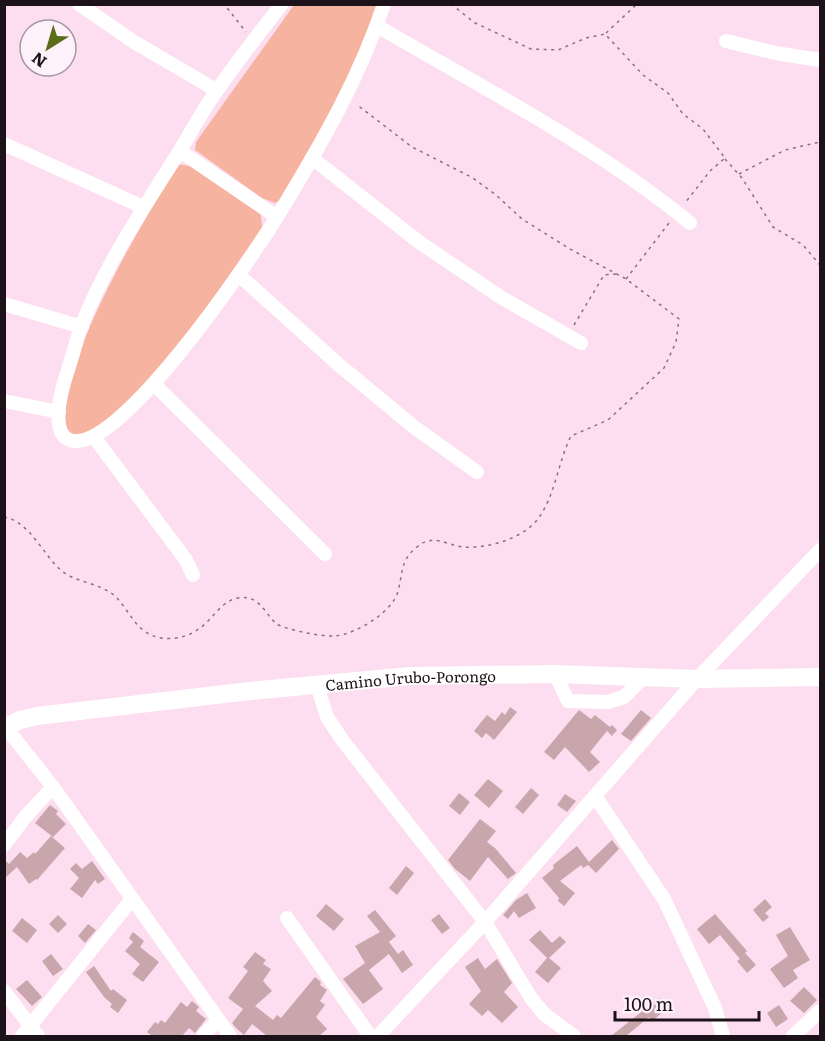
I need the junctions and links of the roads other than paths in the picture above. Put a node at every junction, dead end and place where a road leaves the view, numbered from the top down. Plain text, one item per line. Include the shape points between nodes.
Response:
1 (79, 4) edge
2 (282, 4) edge
3 (384, 4) edge
4 (377, 26) junction
5 (726, 41) dead end
6 (820, 60) edge
7 (216, 90) junction
8 (4, 144) edge
9 (180, 151) junction
10 (312, 158) junction
11 (143, 207) junction
12 (277, 217) junction
13 (690, 223) dead end
14 (239, 275) junction
15 (4, 304) edge
16 (82, 327) junction
17 (581, 343) dead end
18 (154, 384) junction
19 (4, 401) edge
20 (59, 412) junction
21 (94, 437) junction
22 (477, 472) dead end
23 (820, 550) edge
24 (325, 554) dead end
25 (193, 575) dead end
26 (555, 674) junction
27 (644, 677) junction
28 (820, 677) edge
29 (697, 679) junction
30 (316, 685) junction
31 (5, 727) edge
32 (53, 787) junction
33 (595, 796) junction
34 (4, 845) edge
35 (132, 898) junction
36 (287, 918) dead end
37 (485, 922) junction
38 (4, 992) edge
39 (820, 1011) edge
40 (218, 1020) junction
41 (30, 1033) edge
42 (203, 1036) edge
43 (230, 1036) edge
44 (370, 1036) edge
45 (378, 1036) edge
46 (574, 1036) edge
47 (723, 1036) edge
48 (793, 1036) edge

1 - 7 street
2 - 7 street
3 - 4 street
4 - 10 street
4 - 13 street via 602,159
5 - 6 street
7 - 9 street
8 - 11 street
9 - 11 street
9 - 12 street
10 - 12 street
10 - 17 street via 419,242 502,298
11 - 16 street
12 - 14 street
14 - 18 street
14 - 22 street via 339,365 414,427
15 - 16 street
16 - 20 street via 62,389
18 - 21 street
18 - 24 street
19 - 20 street
20 - 21 street via 64,436 82,442
21 - 25 street via 186,560
23 - 29 street
26 - 27 main road, Camino Urubo-Porongo
26 - 27 street via 568,701 609,702 624,697
26 - 30 main road, Camino Urubo-Porongo via 410,676
27 - 29 main road, Camino Urubo-Porongo
28 - 29 main road, Camino Urubo-Porongo
29 - 33 street
30 - 31 main road, Camino Urubo-Porongo via 37,716
30 - 37 street via 327,717 344,741
31 - 32 street
32 - 34 street
32 - 35 street
33 - 37 street
33 - 47 street via 664,899 715,1008
35 - 40 street
35 - 41 street
36 - 44 street
37 - 45 street
37 - 46 street via 531,998 544,1014
38 - 41 street
39 - 48 street
40 - 42 street
40 - 43 street

